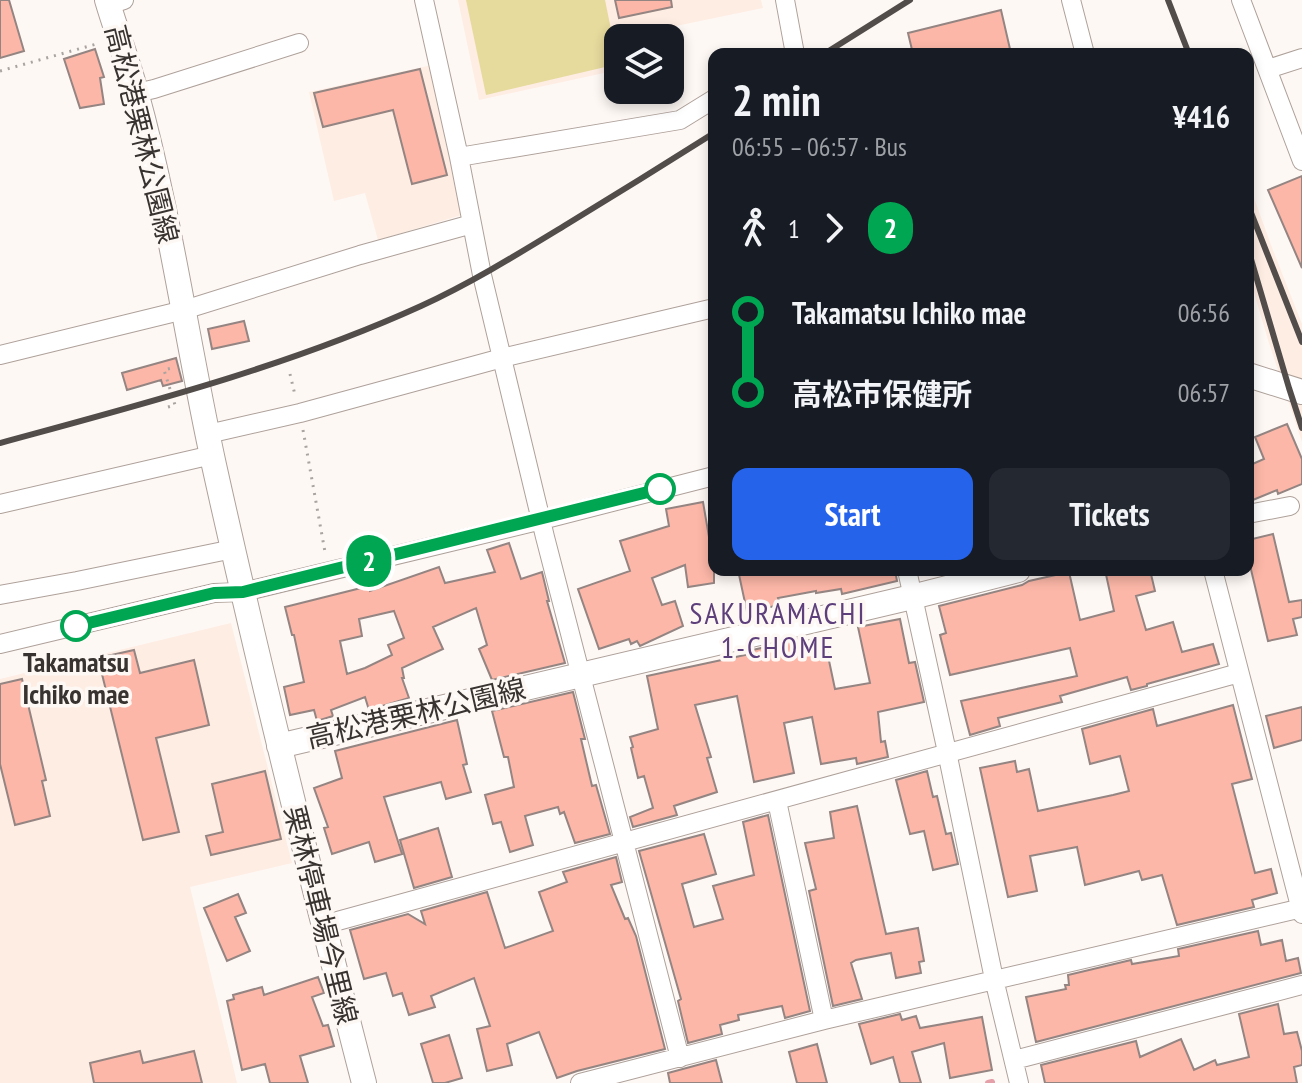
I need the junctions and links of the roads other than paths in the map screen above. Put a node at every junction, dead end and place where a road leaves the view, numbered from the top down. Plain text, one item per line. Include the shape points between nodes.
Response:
1 (424, 0) edge
2 (785, 0) edge
3 (1071, 0) edge
4 (1241, 0) edge
5 (113, 2) edge
6 (299, 43) dead end
7 (791, 48) edge
8 (1083, 48) edge
9 (1302, 58) edge
10 (1268, 69) junction
11 (136, 93) junction
12 (708, 103) edge
13 (459, 157) junction
14 (1302, 161) edge
15 (472, 224) junction
16 (708, 309) edge
17 (184, 310) junction
18 (0, 355) edge
19 (502, 358) junction
20 (1254, 377) edge
21 (1302, 392) edge
22 (210, 444) junction
23 (708, 478) edge
24 (0, 504) edge
25 (1290, 506) dead end
26 (1254, 513) edge
27 (542, 520) junction
28 (233, 549) junction
29 (908, 576) edge
30 (994, 576) edge
31 (1215, 576) edge
32 (243, 592) junction
33 (0, 595) edge
34 (912, 597) junction
35 (0, 644) edge
36 (582, 673) junction
37 (1239, 673) junction
38 (279, 746) junction
39 (947, 752) junction
40 (777, 801) junction
41 (624, 843) junction
42 (1302, 910) edge
43 (323, 925) junction
44 (994, 979) junction
45 (1302, 985) edge
46 (824, 1020) junction
47 (680, 1058) junction
48 (1014, 1060) junction
49 (364, 1083) edge
50 (580, 1083) edge
51 (1019, 1083) edge

1 - 13 street
2 - 7 street
3 - 8 street
4 - 10 street
5 - 11 main road, 高松港栗林公園線
6 - 11 street
9 - 10 street
10 - 14 street
11 - 17 main road, 高松港栗林公園線
12 - 13 street via 680,120
13 - 15 street
15 - 17 street
15 - 19 street
16 - 19 street
17 - 18 street
17 - 22 main road, 高松港栗林公園線
19 - 22 street via 300,413
19 - 27 street
20 - 21 main road
22 - 24 street
22 - 28 main road, 高松港栗林公園線
23 - 27 street
25 - 26 street
27 - 32 street
27 - 36 street
28 - 32 main road, 高松港栗林公園線
28 - 33 street
29 - 34 street
30 - 34 main road, 高松港栗林公園線
31 - 37 street
32 - 35 street via 214,593
32 - 38 main road, 高松港栗林公園線
34 - 36 main road, 高松港栗林公園線
34 - 39 street
36 - 38 main road, 高松港栗林公園線
36 - 41 street
37 - 39 street
37 - 42 street
38 - 43 main road, 栗林停車場今里線
39 - 40 street
39 - 44 street
40 - 41 street
40 - 46 street
41 - 43 street
41 - 47 street
42 - 44 street
43 - 49 main road, 栗林停車場今里線
44 - 46 street
44 - 48 street
45 - 48 street
46 - 47 street
47 - 50 street
48 - 51 street

